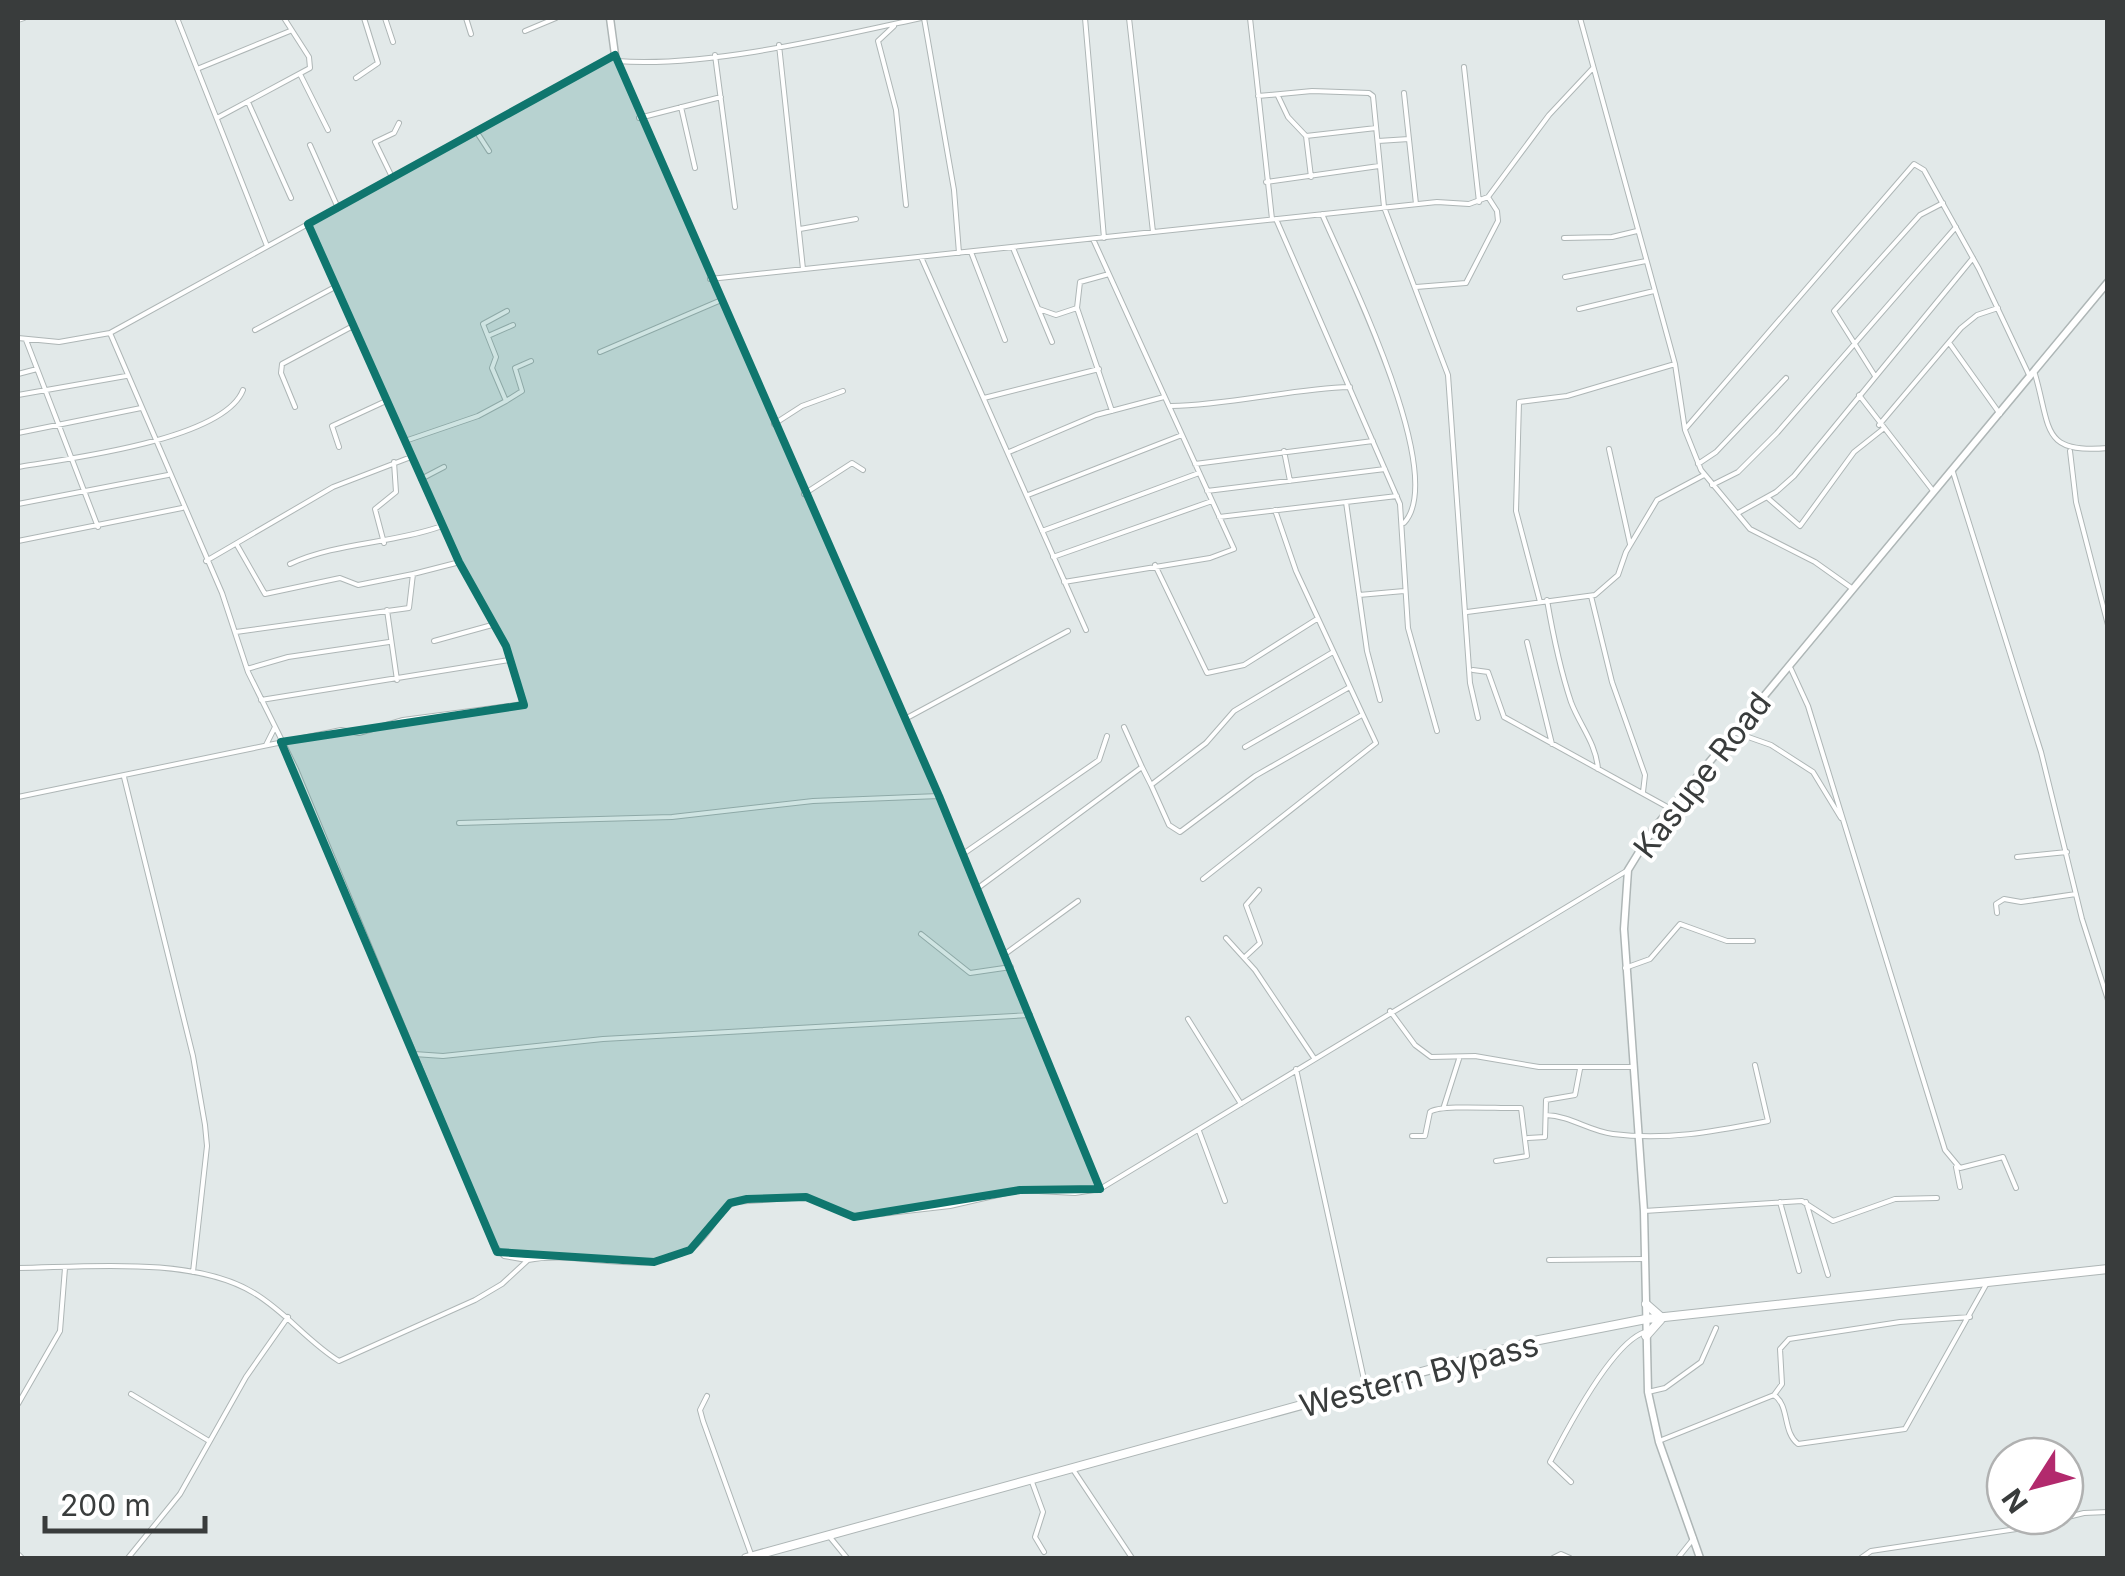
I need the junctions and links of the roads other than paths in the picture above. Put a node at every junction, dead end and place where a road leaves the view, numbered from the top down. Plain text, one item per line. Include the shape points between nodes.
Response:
1 (185, 18) edge
2 (284, 18) edge
3 (364, 18) edge
4 (386, 18) edge
5 (466, 18) edge
6 (556, 18) edge
7 (610, 18) edge
8 (923, 18) edge
9 (1085, 18) edge
10 (1129, 18) edge
11 (1250, 18) edge
12 (1580, 18) edge
13 (178, 19) edge
14 (898, 23) junction
15 (292, 30) junction
16 (525, 31) dead end
17 (471, 34) dead end
18 (394, 42) dead end
19 (780, 45) junction
20 (715, 55) junction
21 (616, 58) junction
22 (1464, 68) dead end
23 (1593, 68) junction
24 (198, 69) junction
25 (300, 74) junction
26 (356, 78) dead end
27 (1404, 93) dead end
28 (1278, 94) junction
29 (1258, 96) junction
30 (721, 97) junction
31 (248, 102) junction
32 (681, 108) junction
33 (217, 118) junction
34 (640, 118) junction
35 (399, 123) dead end
36 (1376, 128) junction
37 (328, 130) dead end
38 (476, 132) junction
39 (1306, 136) junction
40 (1408, 139) junction
41 (1377, 142) junction
42 (310, 146) dead end
43 (489, 151) dead end
44 (1379, 166) junction
45 (695, 168) dead end
46 (1312, 176) junction
47 (392, 177) junction
48 (1266, 182) junction
49 (1488, 197) junction
50 (292, 198) dead end
51 (1479, 202) junction
52 (1943, 203) junction
53 (1416, 204) junction
54 (906, 206) dead end
55 (735, 207) dead end
56 (1384, 207) junction
57 (338, 208) junction
58 (1322, 214) junction
59 (856, 218) dead end
60 (1274, 219) junction
61 (308, 224) junction
62 (1956, 227) junction
63 (800, 229) junction
64 (1638, 231) junction
65 (1153, 232) junction
66 (1104, 238) junction
67 (1564, 238) dead end
68 (1093, 239) junction
69 (267, 246) junction
70 (1013, 248) junction
71 (971, 252) junction
72 (958, 254) junction
73 (921, 257) junction
74 (1974, 258) junction
75 (1646, 260) junction
76 (803, 269) junction
77 (1108, 274) junction
78 (1565, 277) dead end
79 (710, 279) junction
80 (2108, 282) edge
81 (335, 287) junction
82 (1416, 287) junction
83 (1654, 292) junction
84 (719, 302) junction
85 (1038, 308) junction
86 (1077, 308) junction
87 (1998, 308) junction
88 (1579, 309) dead end
89 (507, 311) dead end
90 (513, 325) dead end
91 (352, 326) junction
92 (255, 330) dead end
93 (110, 333) junction
94 (488, 336) junction
95 (18, 338) edge
96 (26, 338) junction
97 (1005, 340) dead end
98 (1052, 342) dead end
99 (1948, 343) junction
100 (1855, 344) junction
101 (600, 352) dead end
102 (531, 361) dead end
103 (1675, 364) junction
104 (37, 368) junction
105 (1099, 369) junction
106 (18, 374) edge
107 (2032, 374) junction
108 (128, 375) junction
109 (1875, 376) junction
110 (1786, 378) dead end
111 (1350, 387) junction
112 (44, 388) junction
113 (243, 390) dead end
114 (843, 391) dead end
115 (1858, 395) junction
116 (18, 396) edge
117 (1164, 396) junction
118 (984, 398) junction
119 (386, 401) junction
120 (506, 401) junction
121 (1169, 406) junction
122 (295, 407) dead end
123 (141, 408) junction
124 (1112, 411) junction
125 (2000, 414) junction
126 (57, 424) junction
127 (774, 424) junction
128 (1881, 427) junction
129 (1685, 430) junction
130 (18, 433) edge
131 (1182, 435) junction
132 (404, 442) junction
133 (1372, 442) junction
134 (156, 444) junction
135 (339, 447) dead end
136 (2108, 448) edge
137 (1609, 449) dead end
138 (2070, 450) junction
139 (1008, 452) junction
140 (1284, 452) junction
141 (411, 457) junction
142 (71, 458) junction
143 (394, 462) junction
144 (1195, 464) junction
145 (1698, 464) junction
146 (18, 467) edge
147 (444, 467) dead end
148 (1385, 469) junction
149 (863, 470) dead end
150 (1952, 470) junction
151 (1199, 473) junction
152 (168, 475) junction
153 (1704, 475) junction
154 (421, 480) junction
155 (1290, 481) junction
156 (1712, 485) junction
157 (1207, 491) junction
158 (84, 492) junction
159 (1934, 492) junction
160 (804, 494) junction
161 (1026, 496) junction
162 (1397, 496) junction
163 (1768, 497) junction
164 (1212, 502) junction
165 (1346, 502) junction
166 (18, 504) edge
167 (182, 508) junction
168 (1275, 510) junction
169 (1736, 514) junction
170 (1219, 517) junction
171 (1403, 524) junction
172 (442, 526) junction
173 (98, 527) junction
174 (1042, 531) junction
175 (18, 542) edge
176 (384, 543) junction
177 (237, 544) junction
178 (1630, 544) junction
179 (1053, 557) junction
180 (206, 562) junction
181 (459, 562) junction
182 (290, 564) dead end
183 (1154, 566) junction
184 (414, 574) junction
185 (1064, 582) junction
186 (1853, 589) junction
187 (1404, 590) junction
188 (1359, 596) junction
189 (1591, 596) junction
190 (1547, 600) junction
191 (1540, 602) junction
192 (387, 610) junction
193 (1467, 612) junction
194 (1317, 619) junction
195 (492, 625) junction
196 (2108, 625) edge
197 (1086, 630) dead end
198 (1068, 631) dead end
199 (236, 632) junction
200 (434, 640) dead end
201 (388, 642) junction
202 (1527, 642) dead end
203 (1333, 652) junction
204 (510, 660) junction
205 (1789, 665) junction
206 (247, 669) junction
207 (1472, 670) junction
208 (396, 680) junction
209 (1348, 688) junction
210 (261, 700) junction
211 (1380, 700) dead end
212 (1362, 715) junction
213 (1478, 718) dead end
214 (904, 719) junction
215 (1124, 726) dead end
216 (275, 727) junction
217 (1437, 730) dead end
218 (1734, 732) junction
219 (1107, 736) dead end
220 (282, 742) junction
221 (1552, 744) junction
222 (264, 746) junction
223 (1245, 747) dead end
224 (1142, 767) junction
225 (1598, 768) junction
226 (124, 777) junction
227 (1151, 786) junction
228 (1643, 792) junction
229 (939, 796) junction
230 (18, 798) edge
231 (1671, 809) junction
232 (1841, 818) junction
233 (458, 822) dead end
234 (2066, 852) junction
235 (963, 854) junction
236 (2016, 857) dead end
237 (1628, 870) junction
238 (1203, 880) dead end
239 (978, 888) junction
240 (1259, 890) dead end
241 (2076, 894) junction
242 (1078, 901) dead end
243 (1997, 913) dead end
244 (921, 934) dead end
245 (1226, 938) dead end
246 (1753, 941) dead end
247 (1005, 954) junction
248 (1245, 957) junction
249 (1011, 966) junction
250 (1625, 968) junction
251 (2108, 1000) edge
252 (1390, 1011) junction
253 (1030, 1015) junction
254 (1188, 1019) dead end
255 (414, 1054) junction
256 (1314, 1058) junction
257 (1459, 1059) junction
258 (1755, 1066) dead end
259 (1635, 1067) junction
260 (1580, 1068) junction
261 (1296, 1069) junction
262 (1241, 1104) junction
263 (1444, 1106) junction
264 (1546, 1115) junction
265 (1199, 1131) junction
266 (1412, 1136) dead end
267 (1640, 1136) junction
268 (1528, 1138) junction
269 (1496, 1161) dead end
270 (1956, 1167) junction
271 (1960, 1186) dead end
272 (1100, 1188) junction
273 (2016, 1188) dead end
274 (1937, 1198) dead end
275 (1225, 1201) dead end
276 (1780, 1202) junction
277 (1806, 1202) junction
278 (1644, 1211) junction
279 (1646, 1258) junction
280 (528, 1260) junction
281 (1549, 1260) dead end
282 (18, 1268) edge
283 (65, 1268) junction
284 (2108, 1269) edge
285 (1799, 1271) dead end
286 (192, 1272) junction
287 (1828, 1275) dead end
288 (1987, 1283) junction
289 (1646, 1305) junction
290 (1970, 1316) junction
291 (288, 1317) junction
292 (1662, 1318) junction
293 (1646, 1320) junction
294 (1632, 1322) junction
295 (1716, 1328) dead end
296 (1646, 1332) junction
297 (1366, 1389) junction
298 (1648, 1392) junction
299 (130, 1394) dead end
300 (1774, 1395) junction
301 (707, 1396) dead end
302 (18, 1404) edge
303 (209, 1441) junction
304 (1659, 1441) junction
305 (1074, 1471) junction
306 (1032, 1482) junction
307 (1571, 1482) dead end
308 (2108, 1512) edge
309 (829, 1536) junction
310 (1694, 1538) junction
311 (1044, 1552) dead end
312 (128, 1558) edge
313 (749, 1558) edge
314 (847, 1558) edge
315 (1132, 1558) edge
316 (1553, 1558) edge
317 (1570, 1558) edge
318 (1678, 1558) edge
319 (1700, 1558) edge
320 (1861, 1558) edge

1 - 13 street
2 - 15 street
3 - 26 street via 378,63
4 - 18 street
5 - 17 street
6 - 16 street
7 - 21 street
8 - 14 street
8 - 72 street via 954,190
9 - 66 street
10 - 65 street
11 - 29 street
12 - 23 street
13 - 24 street
14 - 19 street
14 - 54 street via 878,41 896,110
15 - 24 street
15 - 25 street via 311,64
19 - 20 street
19 - 63 street
20 - 21 street
20 - 30 street
21 - 34 street
21 - 38 street
22 - 51 street
23 - 49 street
23 - 64 street
24 - 33 street
25 - 31 street
25 - 37 street
27 - 40 street
28 - 29 street
28 - 36 street via 1371,93
28 - 39 street
29 - 48 street
30 - 32 street
30 - 55 street
31 - 33 street
31 - 50 street
32 - 34 street
32 - 45 street
33 - 69 street
34 - 79 street
35 - 47 street via 375,142
36 - 39 street
36 - 41 street
38 - 43 street
38 - 47 street
39 - 46 street
40 - 41 street
40 - 53 street
41 - 44 street
42 - 57 street
44 - 46 street
44 - 56 street
46 - 48 street
47 - 57 street
48 - 60 street
49 - 51 street
49 - 82 street via 1498,221 1466,283
51 - 53 street
52 - 62 street
52 - 100 street via 1922,212 1835,309
52 - 129 street via 1922,168 1910,166
53 - 56 street
56 - 58 street
56 - 82 street
57 - 61 street
58 - 60 street
58 - 171 street via 1405,412 1416,484 1413,511
59 - 63 street
60 - 65 street
60 - 111 street
61 - 69 street
61 - 81 street
62 - 74 street
62 - 100 street
63 - 76 street
64 - 67 street
64 - 75 street
65 - 66 street
66 - 68 street
68 - 70 street
68 - 77 street
69 - 93 street
70 - 71 street
70 - 85 street
71 - 72 street
71 - 97 street
72 - 73 street
73 - 76 street
73 - 118 street
74 - 87 street
74 - 109 street
75 - 78 street
75 - 83 street
76 - 79 street
77 - 86 street via 1080,282
77 - 117 street
79 - 84 street
80 - 107 street, Kasupe Road
81 - 91 street
81 - 92 street
82 - 193 street via 1448,375
83 - 88 street
83 - 103 street
84 - 101 street
84 - 127 street
85 - 86 street via 1056,315
85 - 98 street
86 - 105 street
87 - 99 street via 1974,317
87 - 107 street
89 - 94 street via 484,322
90 - 94 street
91 - 119 street
91 - 122 street via 282,364
93 - 96 street via 59,342
93 - 108 street
94 - 120 street
95 - 96 street
96 - 104 street
99 - 125 street
99 - 128 street
100 - 109 street
100 - 156 street via 1738,472
102 - 120 street via 515,368 522,392
103 - 129 street
103 - 191 street via 1567,396 1519,402 1516,511
104 - 106 street
104 - 112 street
105 - 118 street
105 - 124 street
107 - 125 street, Kasupe Road
107 - 138 street via 2056,440
108 - 112 street
108 - 123 street
109 - 115 street
110 - 145 street
111 - 121 street
111 - 133 street
112 - 116 street
112 - 126 street
113 - 134 street via 236,403
114 - 127 street
115 - 128 street
115 - 163 street via 1794,476
117 - 121 street
117 - 124 street
118 - 139 street
119 - 132 street
119 - 135 street via 332,426
120 - 132 street
121 - 131 street
123 - 126 street
123 - 134 street
124 - 139 street
125 - 150 street, Kasupe Road
126 - 130 street
126 - 142 street
127 - 160 street
128 - 159 street
128 - 163 street via 1854,452 1800,526
129 - 145 street
131 - 144 street
131 - 161 street
132 - 141 street
133 - 140 street
133 - 148 street
134 - 142 street
134 - 152 street
136 - 138 street
137 - 178 street
138 - 196 street via 2076,502
139 - 161 street
140 - 144 street
140 - 155 street
141 - 143 street
141 - 154 street
142 - 146 street
142 - 158 street
143 - 176 street via 396,492 375,509
143 - 177 street via 333,488
144 - 151 street
145 - 153 street
147 - 154 street
148 - 155 street
148 - 162 street
149 - 160 street via 850,464
150 - 159 street, Kasupe Road
150 - 234 street
151 - 157 street
151 - 174 street
152 - 158 street
152 - 167 street
153 - 156 street
153 - 178 street via 1660,498
154 - 172 street
155 - 157 street
156 - 169 street
157 - 164 street
158 - 166 street
158 - 173 street
159 - 186 street, Kasupe Road
160 - 214 street
161 - 174 street
162 - 165 street
162 - 171 street
163 - 169 street
164 - 170 street
164 - 179 street
165 - 168 street
165 - 188 street
167 - 173 street
167 - 180 street
168 - 170 street
168 - 194 street
169 - 186 street via 1754,532
170 - 183 street via 1234,550
171 - 187 street
172 - 176 street
172 - 181 street
173 - 175 street
174 - 179 street
176 - 182 street
177 - 180 street
177 - 184 street via 265,594 340,578 358,585
178 - 189 street via 1618,575
179 - 185 street
180 - 199 street
181 - 184 street
181 - 195 street
183 - 185 street
183 - 194 street via 1207,673 1244,664
184 - 192 street via 411,606
185 - 197 street
186 - 205 street, Kasupe Road
187 - 188 street
187 - 217 street via 1413,657
188 - 211 street
189 - 190 street
189 - 228 street via 1645,775
190 - 191 street
190 - 225 street via 1560,668
191 - 193 street
192 - 199 street
192 - 201 street
193 - 207 street
194 - 203 street
195 - 200 street
195 - 204 street
198 - 214 street
199 - 206 street
201 - 206 street
201 - 208 street
202 - 221 street
203 - 209 street
203 - 227 street via 1234,711
204 - 208 street
204 - 220 street via 521,706
205 - 218 street, Kasupe Road
205 - 232 street
206 - 210 street
207 - 213 street
207 - 221 street via 1488,672 1502,715
208 - 210 street
209 - 212 street
209 - 223 street
210 - 216 street
212 - 227 street via 1255,776 1180,832 1168,824
212 - 238 street via 1374,746
214 - 229 street
215 - 224 street
216 - 220 street
216 - 222 street
218 - 231 street, Kasupe Road
218 - 232 street via 1813,772
219 - 235 street via 1100,760
220 - 222 street
220 - 255 street
221 - 225 street
222 - 226 street
224 - 227 street
224 - 239 street
225 - 228 street
226 - 230 street
226 - 286 street via 205,1125
228 - 231 street
229 - 233 street via 672,817
229 - 235 street
231 - 237 street, Kasupe Road
232 - 270 street via 1942,1142
234 - 236 street
234 - 241 street
235 - 239 street
237 - 250 street, Kasupe Road
237 - 252 street
239 - 247 street
240 - 248 street via 1246,905 1259,946
241 - 243 street via 2004,899
241 - 251 street
242 - 247 street
244 - 249 street via 969,973
245 - 248 street
246 - 250 street via 1727,941 1680,924 1650,959
247 - 249 street
248 - 256 street
249 - 253 street
250 - 259 street, Kasupe Road
252 - 256 street
252 - 257 street via 1427,1055
253 - 255 street
253 - 272 street
254 - 262 street
255 - 280 street via 497,1252
256 - 261 street
257 - 260 street
257 - 263 street
258 - 267 street via 1768,1120 1722,1132
259 - 260 street
259 - 267 street, Kasupe Road
260 - 264 street via 1575,1095 1546,1099
261 - 262 street
261 - 297 street
262 - 265 street
263 - 266 street via 1432,1109 1425,1136
263 - 268 street via 1520,1108
264 - 267 street
264 - 268 street via 1544,1138
265 - 272 street
265 - 275 street
267 - 278 street, Kasupe Road
268 - 269 street via 1526,1158
270 - 271 street
270 - 273 street via 2003,1157
272 - 280 street via 1020,1190 854,1217 806,1196 766,1197 734,1202 701,1242 654,1262
274 - 277 street via 1892,1199 1833,1221
276 - 277 street
276 - 278 street
276 - 285 street
277 - 287 street
278 - 279 street, Kasupe Road
279 - 281 street
279 - 289 street, Kasupe Road
280 - 291 street via 475,1300 346,1360 330,1356
282 - 283 street
283 - 286 street
283 - 302 street via 60,1331
284 - 288 main road, Western Bypass
286 - 291 street via 238,1284
288 - 290 street
288 - 292 main road, Western Bypass
289 - 292 main road
289 - 293 street, Kasupe Road
289 - 294 main road
290 - 300 street via 1789,1339 1780,1349 1782,1384
290 - 300 street via 1901,1430 1798,1444
291 - 303 street
292 - 293 main road, Western Bypass
292 - 296 main road
293 - 294 main road, Western Bypass
293 - 296 street, Kasupe Road
294 - 296 main road
294 - 297 main road, Western Bypass via 1534,1341
295 - 298 street via 1700,1362 1665,1388
296 - 298 street, Kasupe Road
296 - 307 street via 1635,1335 1609,1368 1550,1462
297 - 305 main road, Western Bypass
298 - 304 street, Kasupe Road
299 - 303 street
300 - 304 street
301 - 313 street via 702,1421
303 - 312 street via 174,1502
304 - 310 street, Kasupe Road
305 - 306 main road, Western Bypass
305 - 315 street
306 - 309 main road, Western Bypass
306 - 311 street via 1043,1520 1035,1537
308 - 320 street via 1871,1551
309 - 313 main road, Western Bypass
309 - 314 street
310 - 318 street
310 - 319 street, Kasupe Road
316 - 317 street

